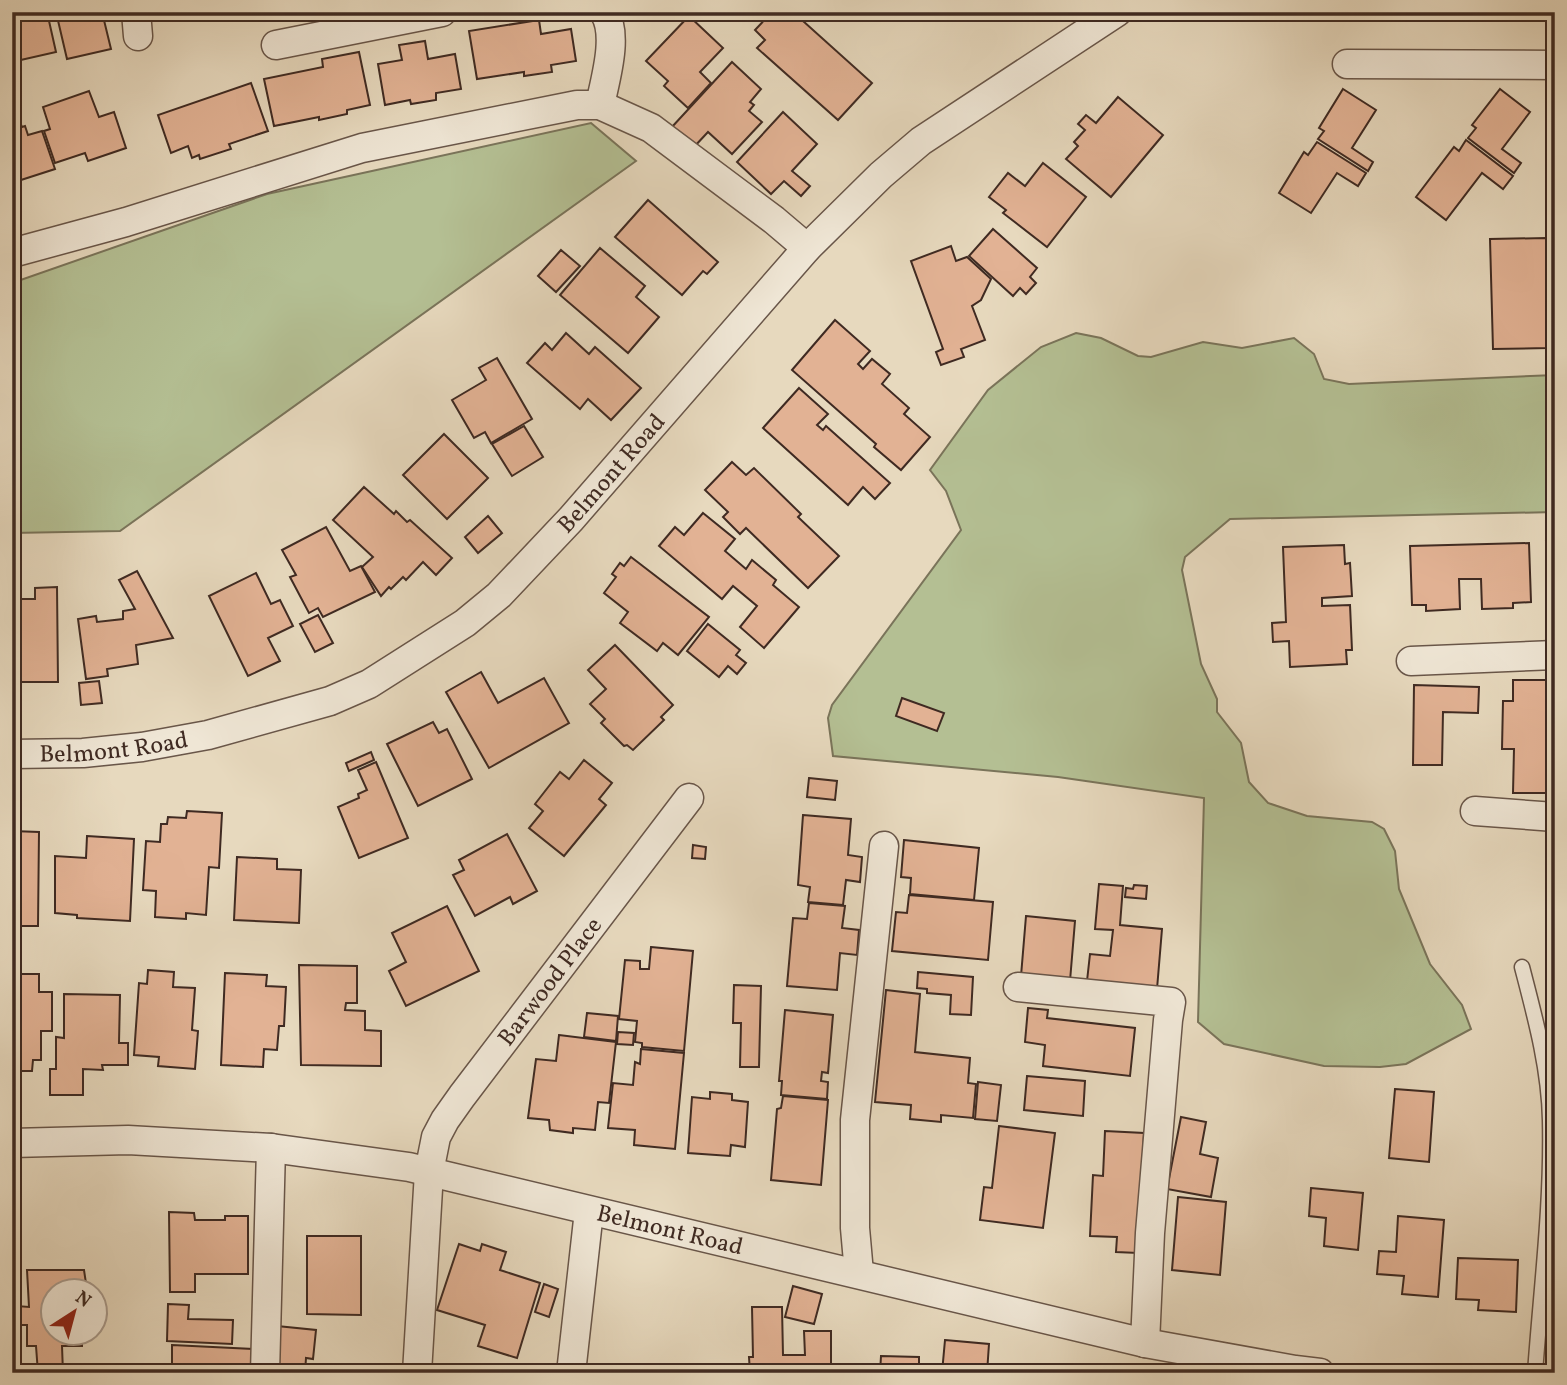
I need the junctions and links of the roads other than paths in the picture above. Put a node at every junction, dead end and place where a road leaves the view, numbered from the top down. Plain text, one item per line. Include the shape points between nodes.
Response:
1 (442, 12) edge
2 (604, 12) edge
3 (1118, 12) edge
4 (276, 45) dead end
5 (1347, 64) dead end
6 (1555, 65) edge
7 (600, 105) junction
8 (807, 248) junction
9 (12, 253) edge
10 (1555, 654) edge
11 (1411, 661) dead end
12 (12, 754) edge
13 (689, 798) dead end
14 (1475, 811) dead end
15 (1555, 817) edge
16 (884, 846) dead end
17 (1522, 967) dead end
18 (1018, 987) dead end
19 (12, 1143) edge
20 (271, 1148) junction
21 (429, 1172) junction
22 (589, 1211) junction
23 (859, 1273) junction
24 (1145, 1343) junction
25 (265, 1373) edge
26 (417, 1373) edge
27 (571, 1373) edge
28 (1320, 1373) edge
29 (1535, 1373) edge

1 - 4 street
2 - 7 street via 610,34
3 - 8 street, Belmont Road via 921,141
5 - 6 street
7 - 8 street via 651,128
7 - 9 street via 577,105 362,148
8 - 12 street, Belmont Road via 499,595 408,661 330,701 208,735 83,753
10 - 11 street
13 - 21 street, Barwood Place via 445,1120 436,1136
14 - 15 street
16 - 23 street via 855,1120
17 - 29 lane via 1541,1040 1550,1118
18 - 24 street via 1171,1002
19 - 20 street, Belmont Road via 128,1140
20 - 21 street, Belmont Road
20 - 25 street
21 - 22 street, Belmont Road
21 - 26 street, Barwood Place
22 - 23 street, Belmont Road
22 - 27 street
23 - 24 street, Belmont Road
24 - 28 street, Belmont Road

